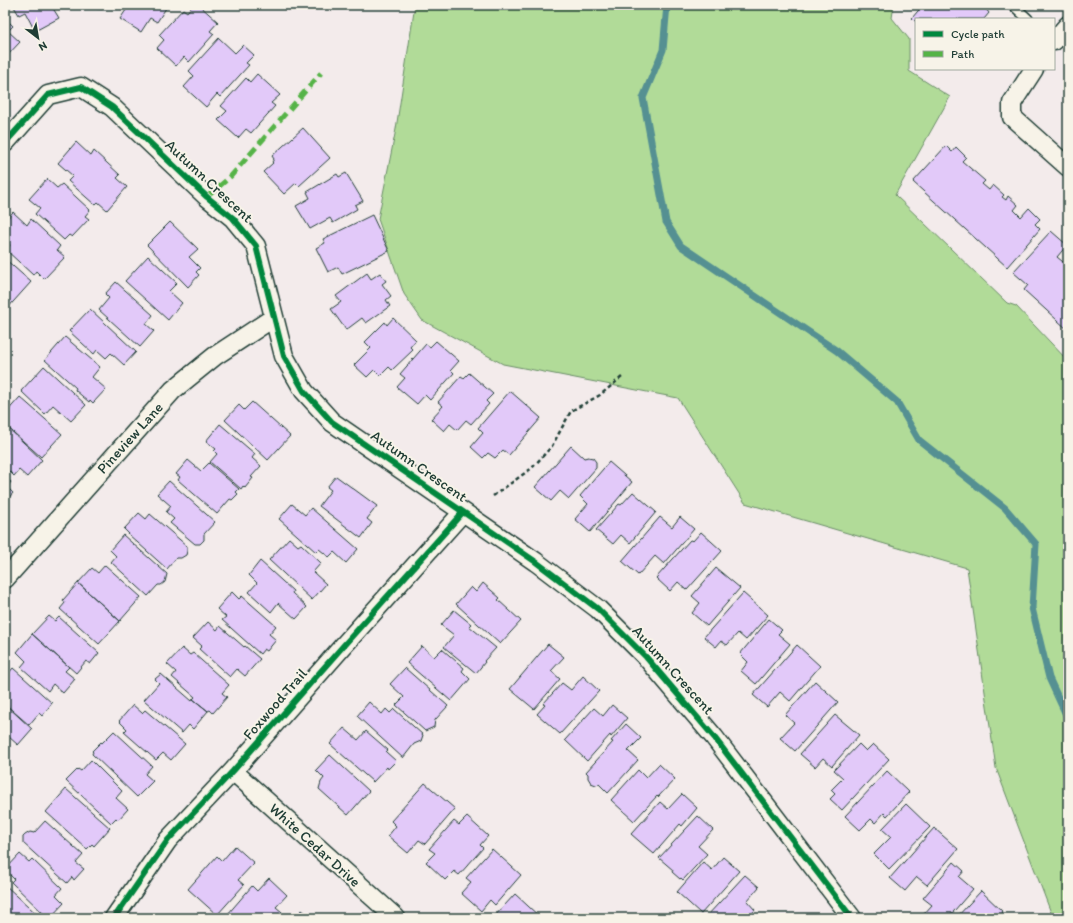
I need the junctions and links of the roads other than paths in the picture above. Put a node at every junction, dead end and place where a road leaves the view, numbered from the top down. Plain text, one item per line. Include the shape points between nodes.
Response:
1 (1013, 5) edge
2 (1027, 18) edge
3 (1068, 25) edge
4 (1055, 40) edge
5 (1033, 70) edge
6 (5, 144) edge
7 (1068, 167) edge
8 (273, 318) junction
9 (463, 512) junction
10 (5, 579) edge
11 (233, 771) junction
12 (114, 918) edge
13 (396, 918) edge
14 (852, 918) edge

1 - 2 lane
3 - 4 street
5 - 7 street via 1012,103 1012,117
6 - 8 street, Autumn Crescent via 48,95 81,87 112,107 207,197 233,218 256,246
8 - 9 street, Autumn Crescent via 284,356 304,391 332,422
8 - 10 street, Pineview Lane via 215,356 173,390
9 - 11 street, Foxwood Trail
9 - 14 street, Autumn Crescent via 598,609 646,657 714,737
11 - 12 street, Foxwood Trail via 168,840
11 - 13 street, White Cedar Drive

